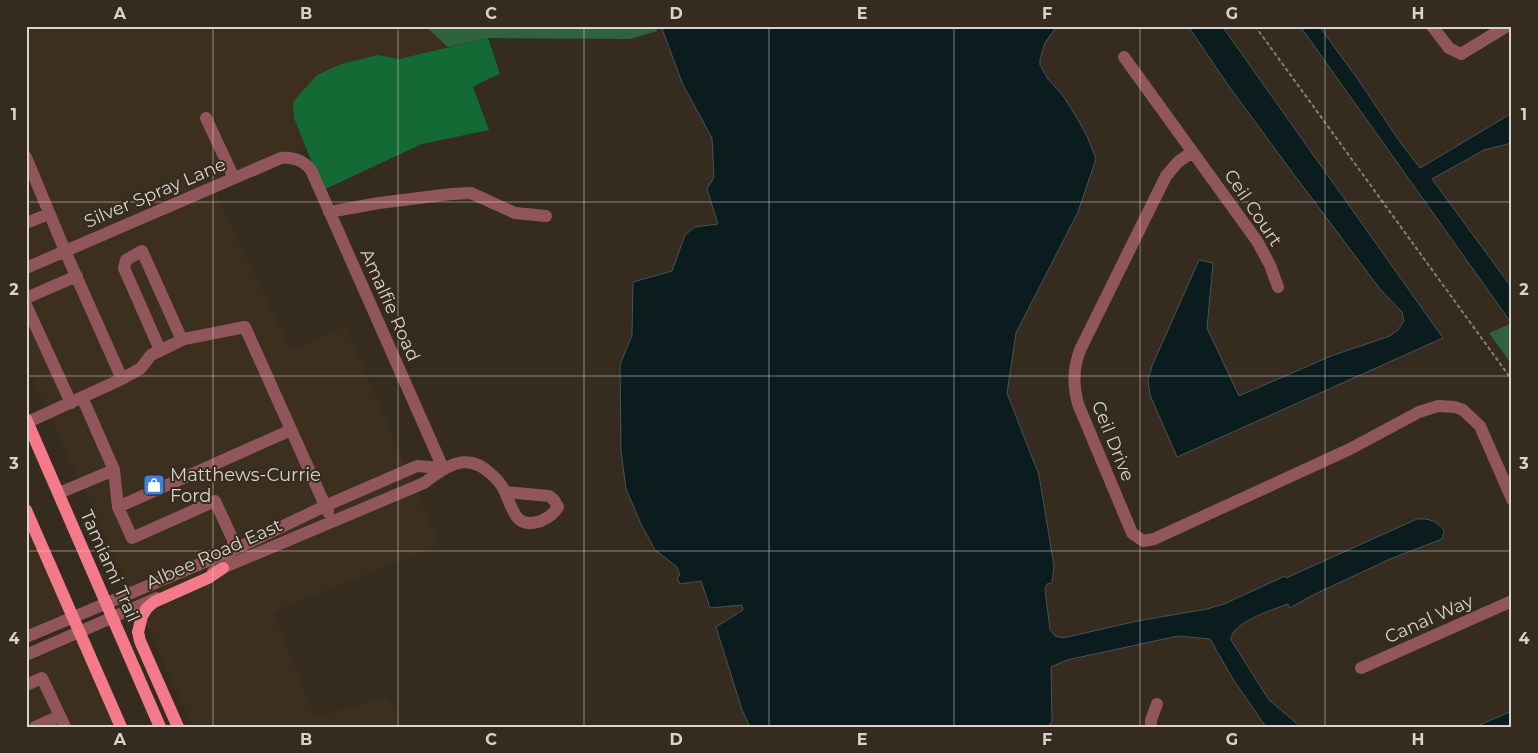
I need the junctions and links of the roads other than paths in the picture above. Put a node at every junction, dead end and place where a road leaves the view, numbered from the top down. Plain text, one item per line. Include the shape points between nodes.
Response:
1 (1432, 26) edge
2 (1507, 26) edge
3 (1124, 57) dead end
4 (206, 118) dead end
5 (1192, 152) junction
6 (26, 157) edge
7 (299, 159) joint
8 (234, 178) junction
9 (329, 212) junction
10 (49, 214) junction
11 (546, 216) dead end
12 (26, 223) edge
13 (65, 251) junction
14 (26, 268) edge
15 (77, 276) junction
16 (1278, 287) dead end
17 (26, 298) edge
18 (26, 305) edge
19 (182, 340) junction
20 (160, 350) junction
21 (122, 379) junction
22 (76, 400) junction
23 (27, 421) edge
24 (291, 430) junction
25 (443, 468) junction
26 (114, 470) junction
27 (506, 492) dead end
28 (59, 493) junction
29 (1512, 499) edge
30 (325, 506) junction
31 (118, 507) junction
32 (26, 510) edge
33 (332, 521) junction
34 (231, 551) junction
35 (223, 568) junction
36 (1512, 601) edge
37 (107, 603) junction
38 (73, 617) junction
39 (113, 618) junction
40 (80, 633) junction
41 (26, 637) edge
42 (26, 656) edge
43 (1361, 668) dead end
44 (26, 685) edge
45 (1157, 704) dead end
46 (62, 721) edge
47 (35, 727) edge
48 (121, 727) edge
49 (160, 727) edge
50 (178, 727) edge
51 (1151, 727) edge

1 - 2 street via 1449,48 1461,54
3 - 5 street
4 - 8 street
5 - 16 street, Ceil Court via 1256,241
5 - 29 street, Ceil Drive via 1166,176 1080,350 1075,369 1078,404 1132,533 1142,541 1154,538 1350,450 1424,410 1438,406 1463,410 1480,426
6 - 10 street
7 - 8 street, Silver Spray Lane via 281,158
7 - 9 street, Amalfie Road via 311,170
8 - 13 street, Silver Spray Lane
9 - 11 street via 379,203 471,194 515,212
9 - 25 street, Amalfie Road
10 - 12 street
10 - 13 street
13 - 14 street, Silver Spray Lane
13 - 15 street
15 - 17 street
15 - 21 street
18 - 22 street
19 - 20 street
19 - 20 street via 142,251 126,260 124,268
19 - 24 street via 245,327
20 - 21 street via 151,355 141,368
21 - 22 street
22 - 23 street
22 - 26 street
23 - 28 main road, Tamiami Trail
24 - 30 street
24 - 31 street
25 - 27 street, Albee Road East via 472,462 487,470
25 - 30 street, Albee Road East via 417,466
25 - 33 street, Albee Road East via 424,483
26 - 28 street
26 - 31 street
28 - 37 main road, Tamiami Trail
30 - 33 street
30 - 34 street, Albee Road East
31 - 34 street via 132,538 215,501 234,542
32 - 38 main road
33 - 35 street, Albee Road East
34 - 35 street
34 - 37 street, Albee Road East
35 - 39 street, Albee Road East
35 - 50 main road via 154,602 139,623 140,641
36 - 43 street, Canal Way
37 - 38 street, Albee Road East
37 - 39 main road, Tamiami Trail
38 - 40 main road
38 - 41 street, Albee Road East
39 - 40 street, Albee Road East
39 - 49 main road, Tamiami Trail
40 - 42 street, Albee Road East
40 - 48 main road
44 - 46 street via 42,678
45 - 51 street
46 - 47 street

